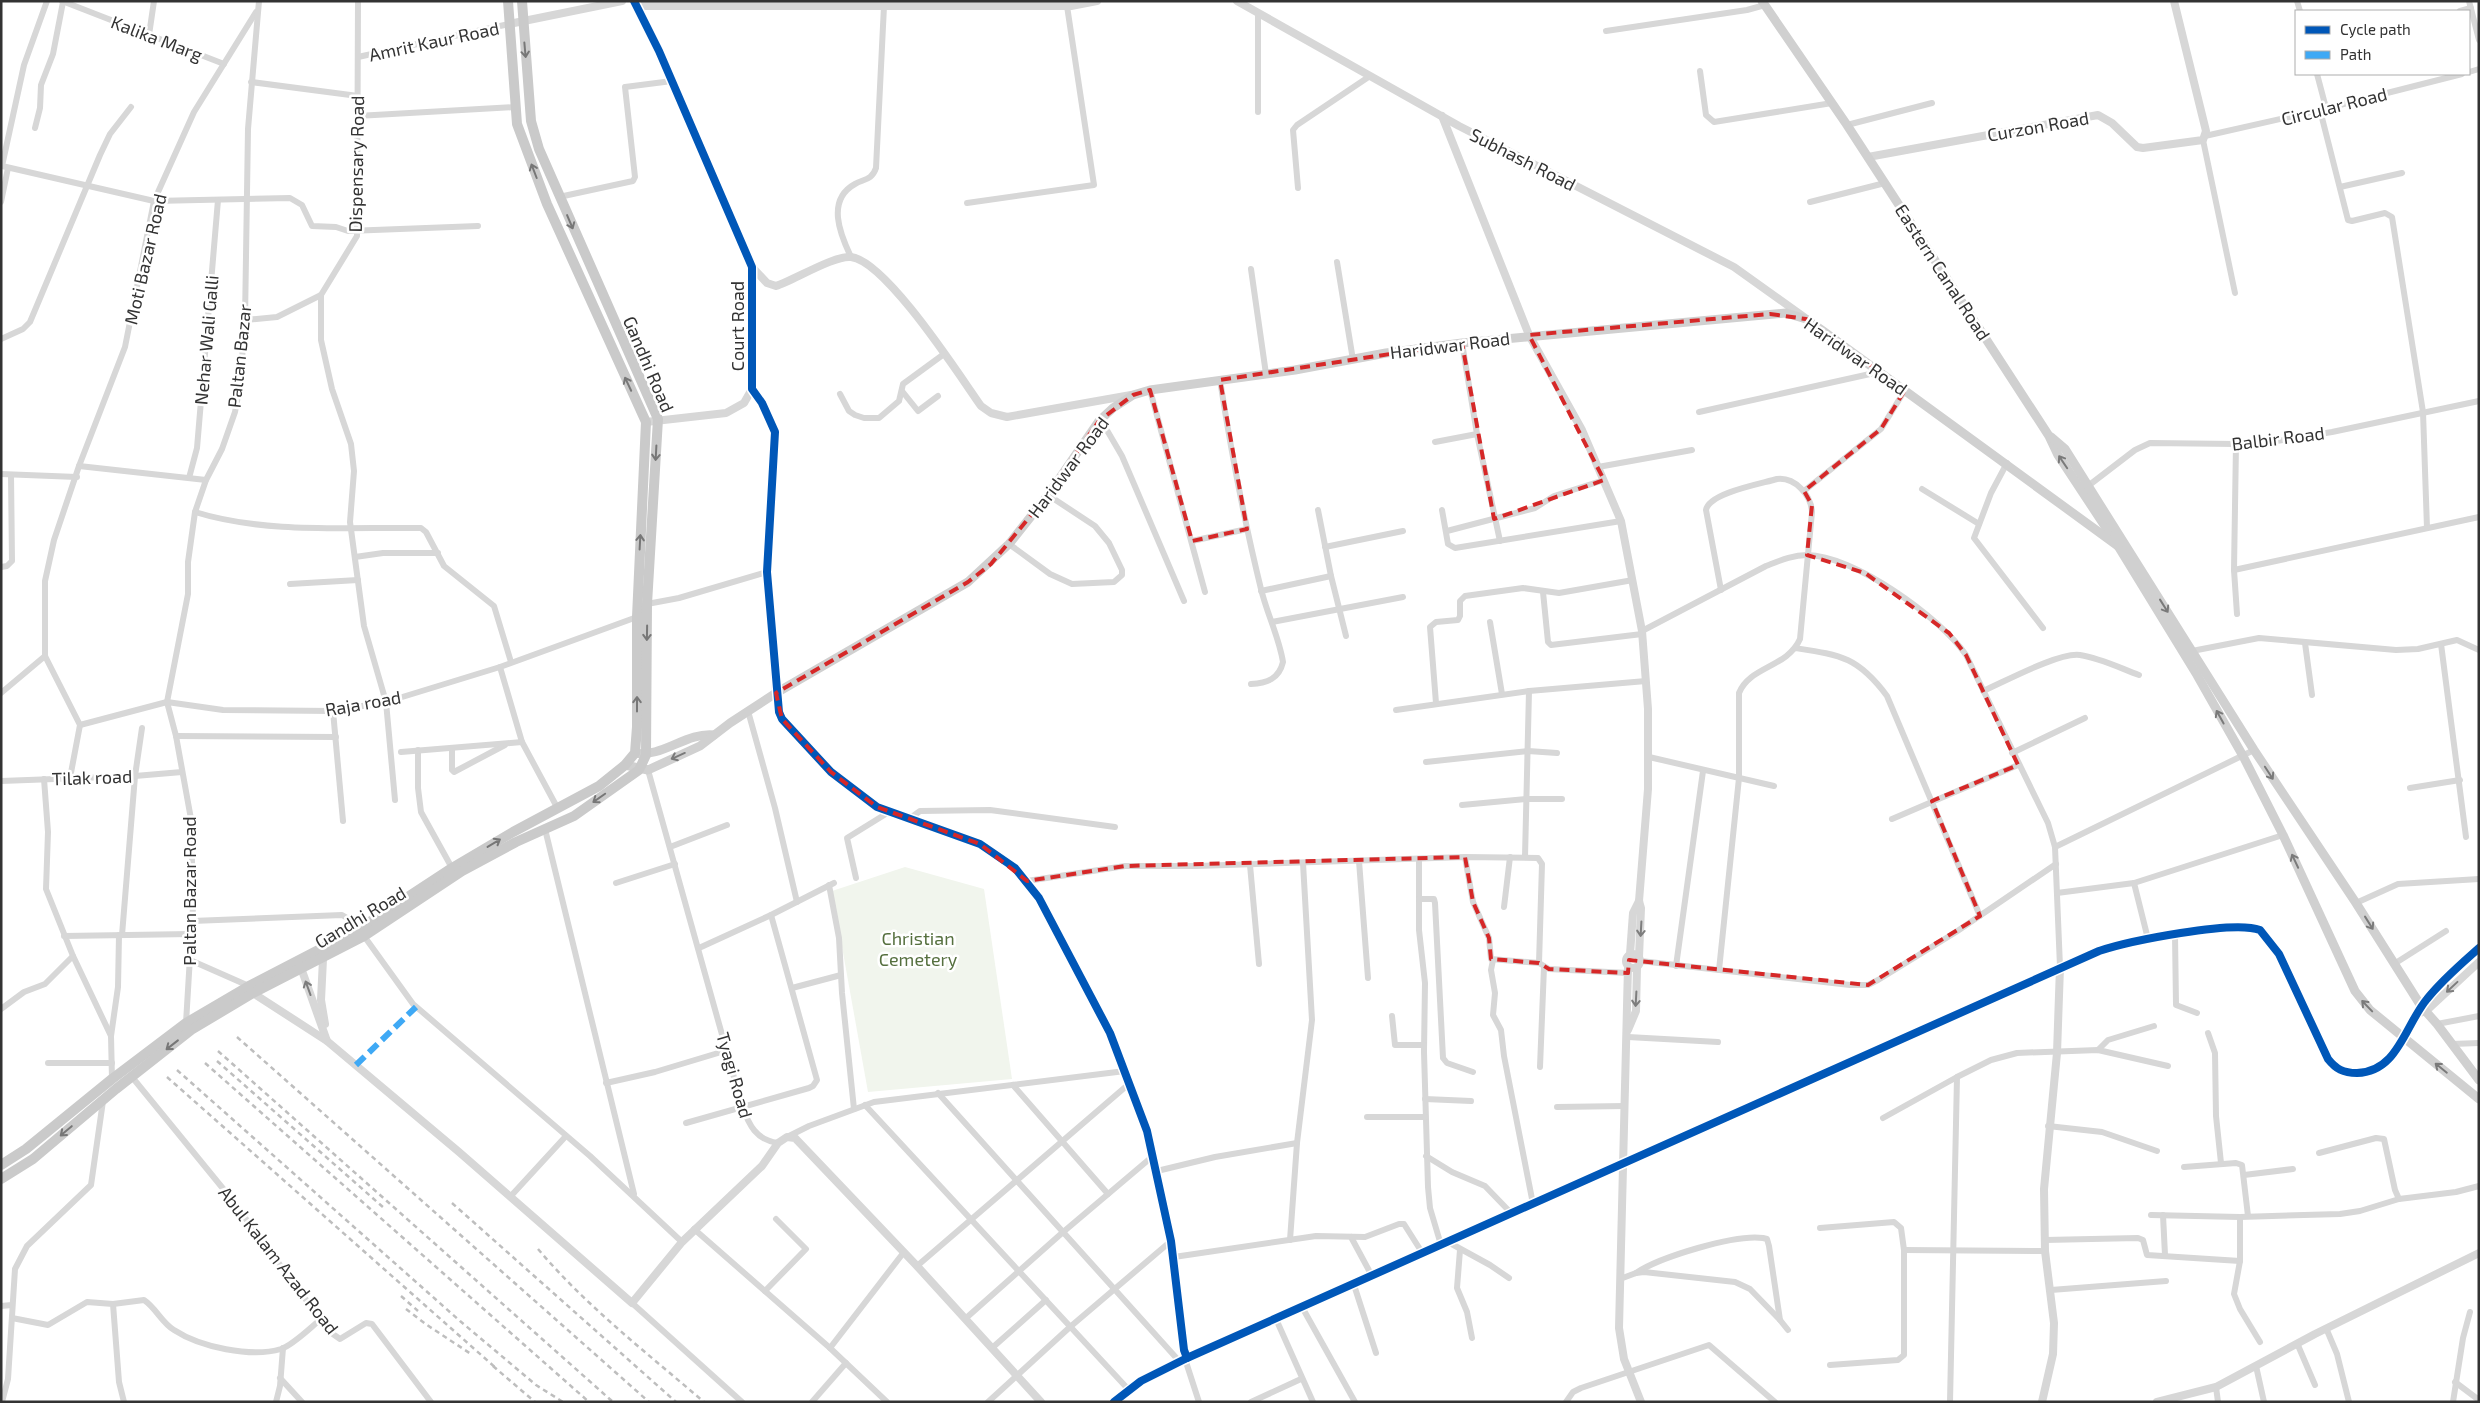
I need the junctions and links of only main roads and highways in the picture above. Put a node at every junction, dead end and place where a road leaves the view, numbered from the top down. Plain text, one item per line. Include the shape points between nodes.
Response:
1 (508, 1) edge
2 (522, 1) edge
3 (1764, 3) edge
4 (2049, 436) junction
5 (2121, 545) junction
6 (714, 735) junction
7 (635, 753) junction
8 (646, 755) junction
9 (625, 765) junction
10 (643, 770) junction
11 (362, 933) junction
12 (300, 965) junction
13 (251, 989) junction
14 (2479, 1079) edge
15 (100, 1096) junction
16 (2479, 1098) edge
17 (1, 1165) edge
18 (1, 1179) edge

7 -> 1 main road, Gandhi Road via 637,617 646,422 546,204 517,124
2 -> 8 main road, Gandhi Road via 531,121 539,149 658,419 648,604
3 - 4 main road, Eastern Canal Road
5 -> 4 main road, Eastern Canal Road
4 - 5 main road via 2065,450
5 - 6 main road, Haridwar Road via 1806,319 1786,313 1529,335 1386,353 1133,395 1099,421 1010,544 968,582 776,693
5 -> 14 main road via 2356,903 2422,1010 2437,1024
16 -> 5 main road, Haridwar Road via 2370,1010 2356,991 2243,756
6 - 8 main road, Haridwar Road via 700,735
6 -> 10 main road, Haridwar Road via 700,746
7 - 8 main road
7 - 9 main road, Gandhi Road
8 - 10 main road
9 - 10 main road
11 -> 9 main road, Gandhi Road via 452,868 599,786
10 -> 11 main road, Gandhi Road via 574,816 462,871
11 - 12 main road, Gandhi Road
11 - 12 main road, Gandhi Road via 323,959
12 - 13 main road, Gandhi Road
13 -> 15 main road, Gandhi Road via 191,1030 132,1077
13 - 15 main road, Gandhi Road via 186,1023 112,1079
15 - 17 main road
15 -> 18 main road via 33,1159

